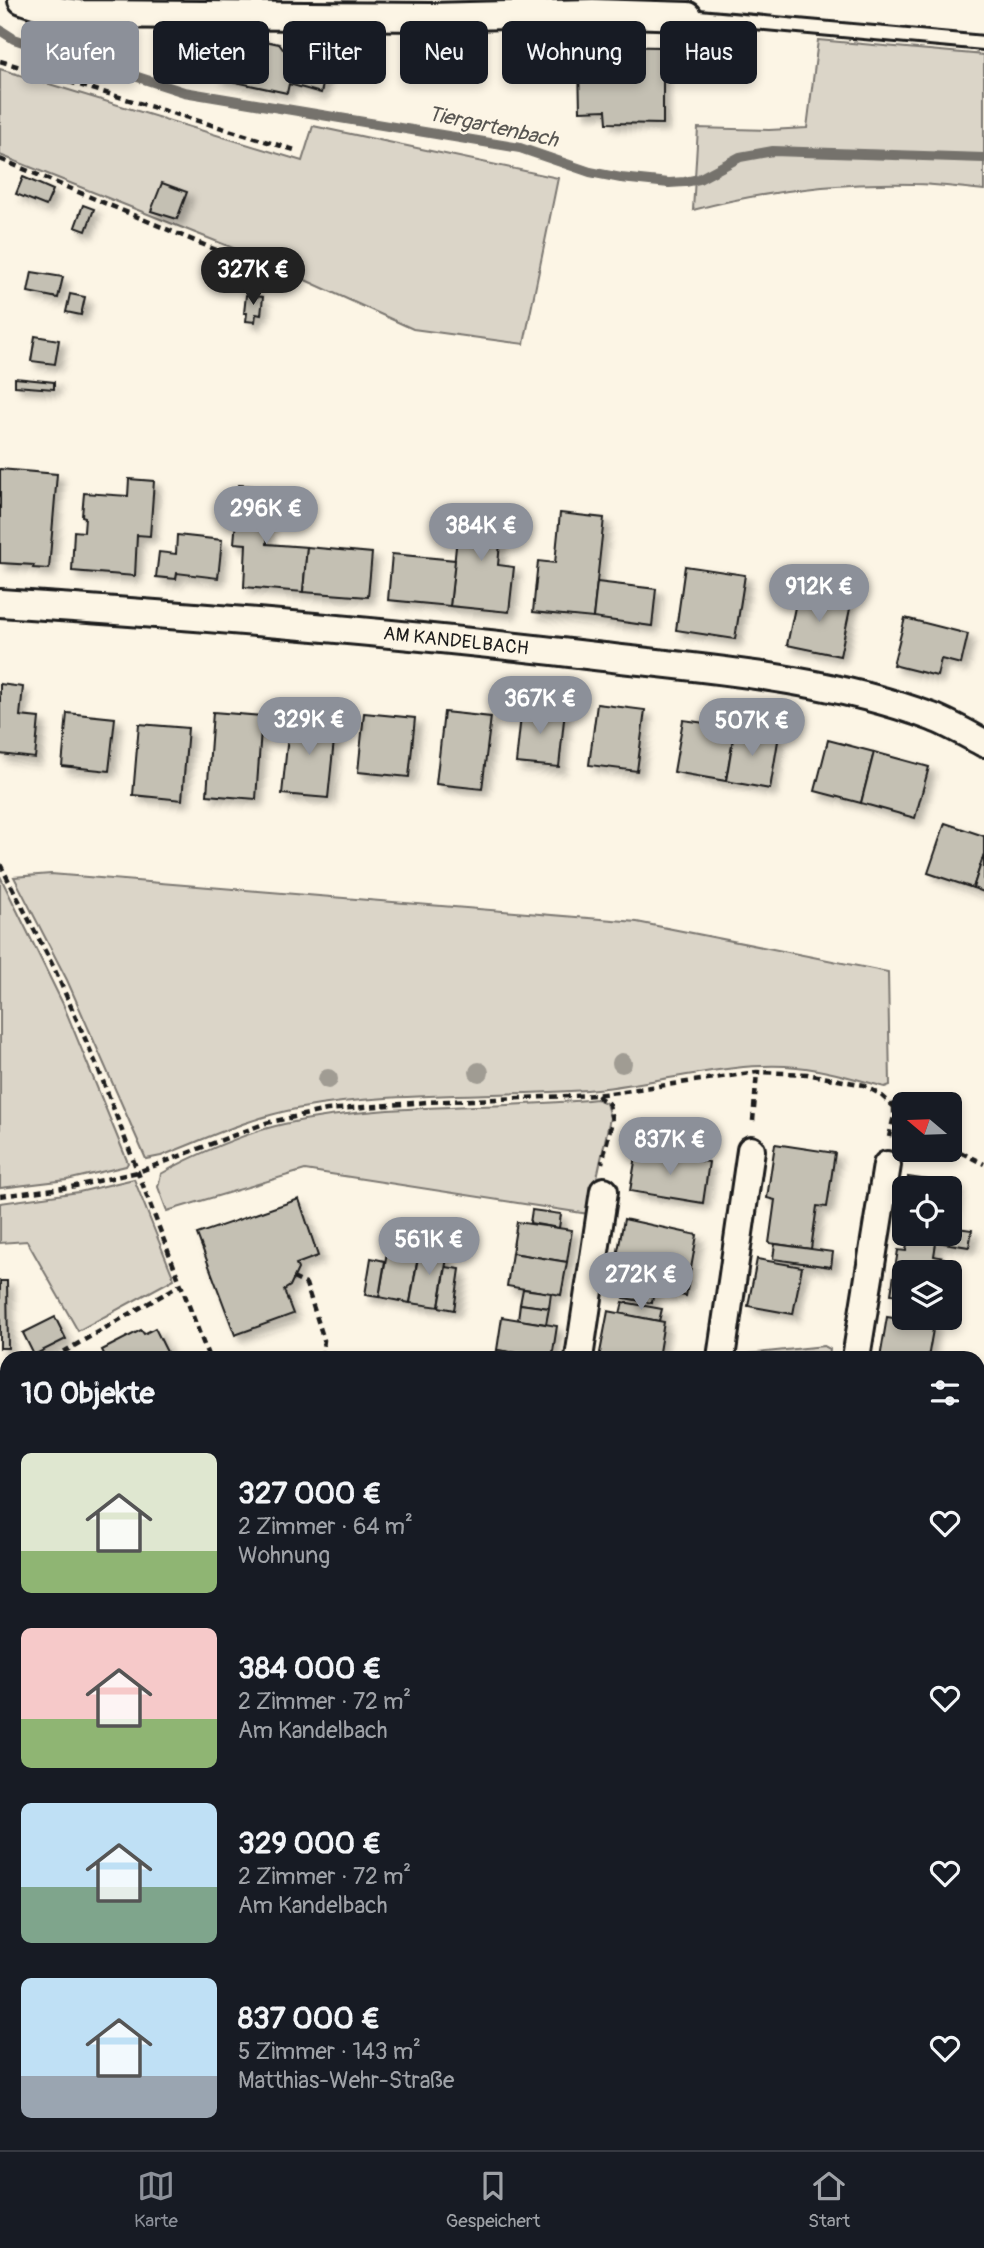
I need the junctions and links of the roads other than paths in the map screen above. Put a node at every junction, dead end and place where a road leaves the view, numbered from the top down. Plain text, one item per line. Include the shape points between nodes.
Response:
1 (22, 0) edge
2 (688, 16) joint
3 (984, 43) edge
4 (0, 603) edge
5 (984, 743) edge
6 (751, 1150) road end
7 (887, 1165) dead end
8 (604, 1191) road end
9 (580, 1351) edge
10 (722, 1351) edge
11 (857, 1351) edge

1 - 2 street via 79,15
2 - 3 lane
4 - 5 street, AM KANDELBACH via 355,631 742,674 895,704
6 - 10 street
7 - 11 street
8 - 9 street

